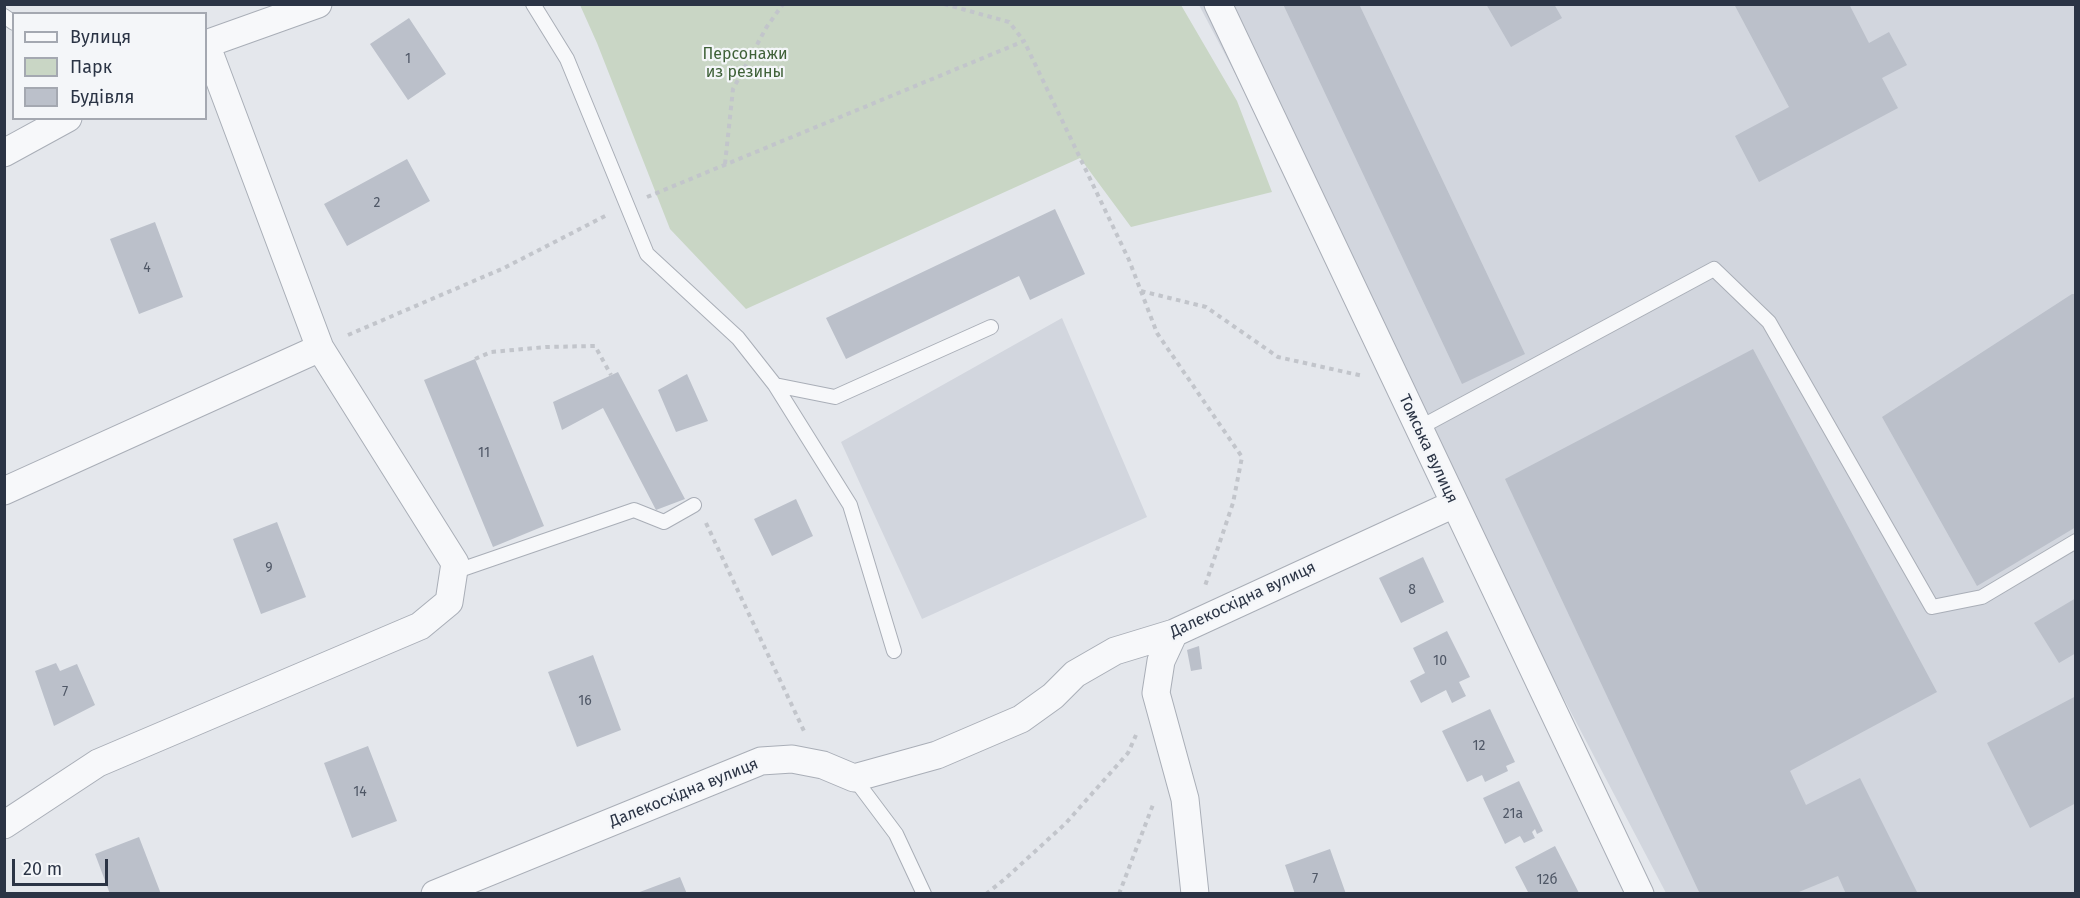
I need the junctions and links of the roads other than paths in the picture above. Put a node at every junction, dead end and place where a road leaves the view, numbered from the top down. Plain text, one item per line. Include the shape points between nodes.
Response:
1 (318, 4) edge
2 (533, 4) edge
3 (1218, 4) edge
4 (207, 44) edge
5 (207, 47) edge
6 (64, 120) edge
7 (4, 153) edge
8 (991, 327) dead end
9 (320, 348) junction
10 (775, 385) junction
11 (1419, 428) junction
12 (4, 491) edge
13 (1454, 504) junction
14 (694, 505) road end
15 (2076, 541) edge
16 (454, 572) junction
17 (1183, 628) junction
18 (894, 651) dead end
19 (854, 778) junction
20 (4, 825) edge
21 (435, 894) edge
22 (924, 894) edge
23 (1195, 894) edge
24 (1640, 894) edge

1 - 4 street
2 - 10 lane via 567,59 647,254 738,338
3 - 11 street, Томська вулиця
5 - 9 street
6 - 7 street
8 - 10 lane via 835,397
9 - 12 street
9 - 16 street via 455,562
10 - 18 lane via 850,505
11 - 13 street, Томська вулиця
11 - 15 lane via 1713,268 1769,322 1932,607 1982,597
13 - 17 street, Далекосхідна вулиця
13 - 24 street, Томська вулиця
14 - 16 lane via 664,522 634,510
16 - 20 street via 449,602 420,626 98,763
17 - 19 street, Далекосхідна вулиця via 1114,651 1075,674 1021,719 937,755
17 - 23 street via 1161,661 1156,693 1185,799
19 - 21 street, Далекосхідна вулиця via 792,759 761,761
19 - 22 lane via 896,834

